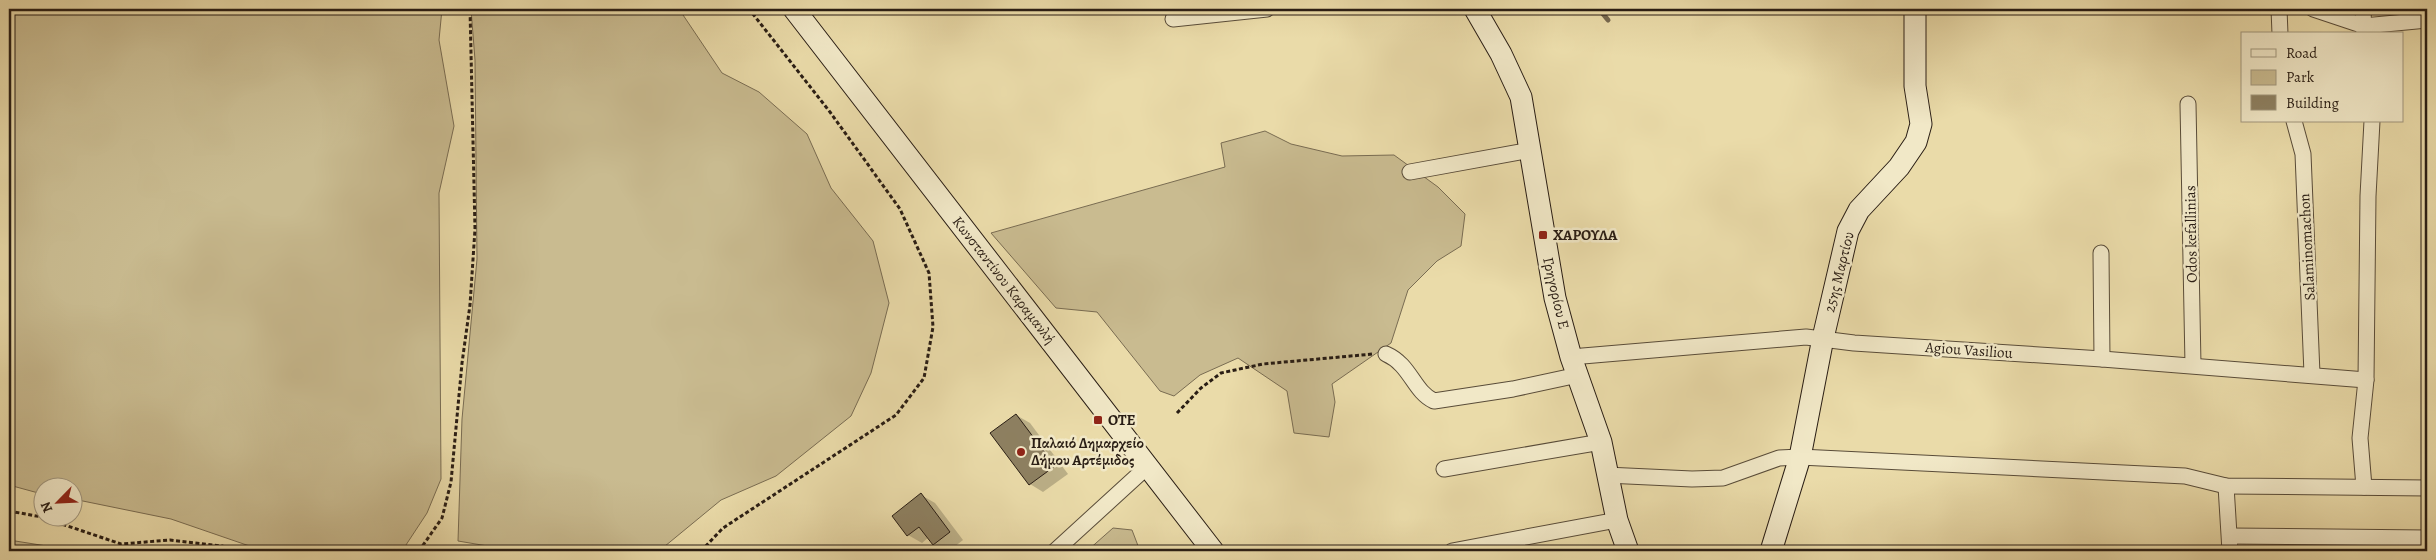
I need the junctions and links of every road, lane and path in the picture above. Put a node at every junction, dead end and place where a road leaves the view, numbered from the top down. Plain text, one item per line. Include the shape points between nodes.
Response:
1 (470, 9) edge
2 (749, 9) edge
3 (794, 9) edge
4 (1267, 9) edge
5 (1475, 9) edge
6 (1915, 9) edge
7 (2279, 9) edge
8 (2312, 9) edge
9 (2363, 9) edge
10 (1173, 19) dead end
11 (2427, 20) edge
12 (2364, 30) edge
13 (2280, 32) edge
14 (2188, 104) dead end
15 (2294, 122) edge
16 (2372, 122) edge
17 (1531, 150) junction
18 (1410, 172) dead end
19 (2101, 253) dead end
20 (1823, 338) junction
21 (1386, 354) joint
22 (2102, 359) junction
23 (2193, 365) junction
24 (1575, 366) junction
25 (2312, 374) junction
26 (2366, 380) junction
27 (1177, 413) dead end
28 (1601, 442) junction
29 (1800, 457) junction
30 (1148, 466) junction
31 (1444, 469) dead end
32 (1606, 475) junction
33 (2226, 486) junction
34 (2364, 487) junction
35 (2427, 488) edge
36 (9, 511) edge
37 (32, 515) edge
38 (1617, 520) junction
39 (75, 528) edge
40 (2230, 536) junction
41 (2427, 538) edge
42 (2335, 544) edge
43 (237, 551) edge
44 (419, 551) edge
45 (701, 551) edge
46 (1055, 551) edge
47 (1213, 551) edge
48 (1452, 551) edge
49 (1628, 551) edge
50 (1771, 551) edge
51 (2230, 551) edge

1 - 44 path via 475,229 470,305 451,482 442,518
2 - 45 path via 830,112 900,209 929,273 933,327 924,378 896,415 723,528
3 - 30 street, Κωνσταντίνου Καραμανλή
4 - 10 street
5 - 17 street, Γρηγορίου Ε via 1521,97
6 - 20 street, 25ης Μαρτίου via 1915,86 1921,124 1916,142 1899,167 1859,210 1848,231
7 - 13 street
8 - 12 street
9 - 12 street
11 - 12 street
14 - 23 street, Odos kefallinias
15 - 25 street, Salaminomachon via 2303,154
16 - 26 street
17 - 18 street
17 - 24 street, Γρηγορίου Ε via 1555,298
19 - 22 street
20 - 22 street, Agiou Vasiliou via 1854,343
20 - 24 street, Agiou Vasiliou via 1806,337
20 - 29 street, 25ης Μαρτίου
21 - 24 street, Agiou Vasiliou via 1397,358 1425,396 1434,401 1513,389
21 - 27 path via 1263,364 1221,373
22 - 23 street, Agiou Vasiliou
23 - 25 street, Agiou Vasiliou
24 - 28 street, Γρηγορίου Ε
25 - 26 street, Agiou Vasiliou
26 - 34 street via 2360,438
28 - 31 street
28 - 32 street, Γρηγορίου Ε
29 - 32 street via 1779,458 1722,478 1692,480
29 - 33 street via 2185,476
29 - 50 street, 25ης Μαρτίου
30 - 46 street
30 - 47 street, Κωνσταντίνου Καραμανλή
32 - 38 street, Γρηγορίου Ε
33 - 34 street
33 - 40 street
34 - 35 street
36 - 37 path
38 - 48 street
38 - 49 street, Γρηγορίου Ε
39 - 43 path via 121,544 170,540 222,546
40 - 42 street
40 - 51 street
41 - 42 street

